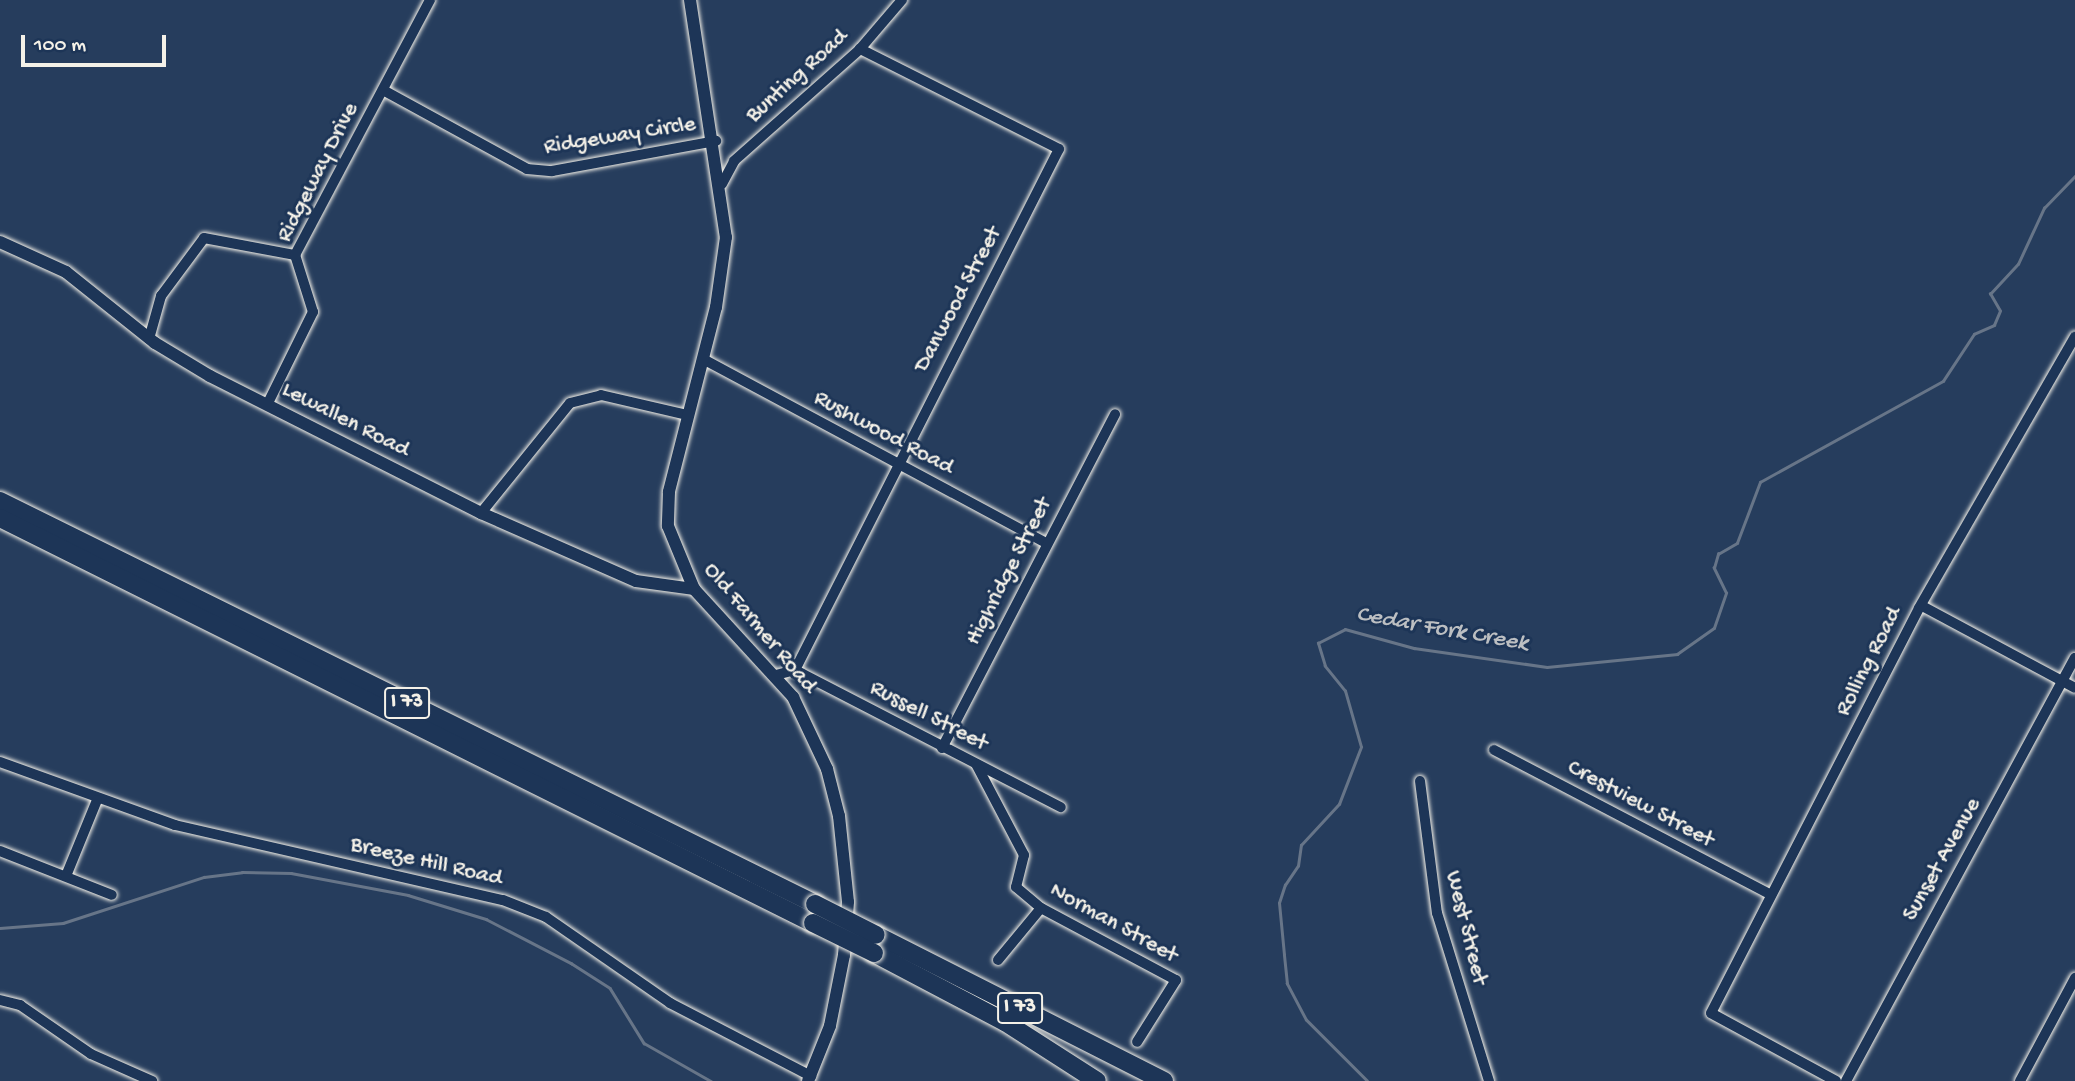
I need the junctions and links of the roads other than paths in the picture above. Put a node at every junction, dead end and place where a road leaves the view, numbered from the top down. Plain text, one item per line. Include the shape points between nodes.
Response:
1 (430, 0) edge
2 (690, 0) edge
3 (902, 0) edge
4 (860, 49) junction
5 (383, 90) junction
6 (716, 141) junction
7 (722, 184) junction
8 (0, 242) edge
9 (295, 255) junction
10 (2075, 337) edge
11 (149, 339) junction
12 (703, 359) junction
13 (267, 405) junction
14 (1115, 414) dead end
15 (687, 415) junction
16 (897, 463) junction
17 (0, 500) edge
18 (481, 513) junction
19 (0, 518) edge
20 (1045, 542) junction
21 (694, 589) junction
22 (1924, 607) junction
23 (2075, 658) edge
24 (795, 670) junction
25 (776, 675) junction
26 (2062, 681) junction
27 (2075, 688) edge
28 (942, 748) junction
29 (1494, 750) dead end
30 (0, 762) edge
31 (976, 764) junction
32 (1420, 781) dead end
33 (97, 800) junction
34 (1061, 807) dead end
35 (0, 850) edge
36 (66, 876) junction
37 (1769, 894) junction
38 (112, 895) dead end
39 (1041, 908) junction
40 (875, 944) junction
41 (998, 960) dead end
42 (2075, 978) edge
43 (0, 1000) edge
44 (1137, 1042) dead end
45 (813, 1079) edge
46 (152, 1081) edge
47 (1097, 1081) edge
48 (1164, 1081) edge
49 (1489, 1081) edge
50 (1836, 1081) edge
51 (1846, 1081) edge
52 (2020, 1081) edge

1 - 5 street, Ridgeway Drive
2 - 6 street, Old Farmer Road
3 - 4 street, Bunting Road
4 - 7 street, Bunting Road via 734,162
4 - 16 street, Danwood Street via 1059,149
5 - 6 street, Ridgeway Circle via 527,169 552,171
5 - 9 street, Ridgeway Drive
6 - 7 street, Old Farmer Road
7 - 12 street, Old Farmer Road via 724,264
8 - 11 street, Lewallen Road via 66,272
9 - 11 street via 204,238 161,296
9 - 13 street, Ridgeway Drive via 313,312
10 - 22 street, Rolling Road
11 - 13 street, Lewallen Road
12 - 15 street, Old Farmer Road
12 - 16 street, Rushwood Road
13 - 18 street, Lewallen Road
14 - 20 street, Highridge Street
15 - 18 street via 601,395 570,402
15 - 21 street, Old Farmer Road via 669,492 668,526
16 - 20 street, Rushwood Road
16 - 24 street, Danwood Street
17 - 40 highway, I 73, bridge via 815,904
18 - 21 street, Lewallen Road via 636,581
19 - 40 highway, I 73, bridge via 813,923
20 - 28 street, Highridge Street
21 - 25 street, Old Farmer Road
22 - 26 street
22 - 37 street, Rolling Road
23 - 26 street, Sunset Avenue
24 - 25 street
24 - 28 street, Russell Street
25 - 45 street, Old Farmer Road via 811,730 827,769 844,856 844,955
26 - 27 street
26 - 51 street, Sunset Avenue
28 - 31 street, Russell Street
29 - 37 street, Crestview Street
30 - 33 street, Breeze Hill Road
31 - 34 street, Russell Street
31 - 39 street, Norman Street via 1024,855 1016,887
32 - 49 street, West Street via 1437,913
33 - 36 street
33 - 45 street, Breeze Hill Road via 210,834 503,900 545,917 670,1003
35 - 36 street
36 - 38 street
37 - 50 street, Rolling Road via 1711,1013
39 - 41 street
39 - 44 street, Norman Street via 1176,980
40 - 47 highway, I 73
40 - 48 highway, I 73
42 - 52 street
43 - 46 street via 31,1011 91,1054

